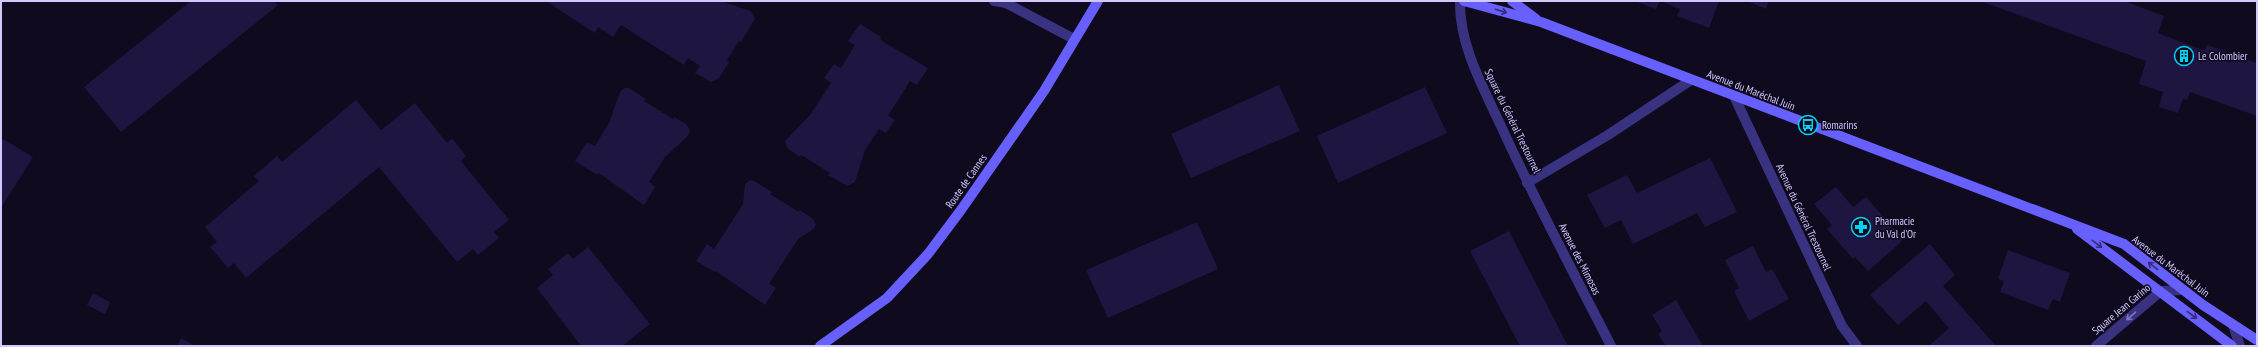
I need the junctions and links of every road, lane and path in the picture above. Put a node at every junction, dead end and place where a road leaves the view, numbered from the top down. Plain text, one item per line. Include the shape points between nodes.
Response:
1 (994, 1) edge
2 (1098, 1) edge
3 (1460, 1) edge
4 (1464, 1) edge
5 (1512, 1) edge
6 (1541, 22) junction
7 (1074, 39) junction
8 (1691, 80) junction
9 (1734, 96) junction
10 (1527, 183) junction
11 (2066, 220) junction
12 (2183, 290) junction
13 (2161, 291) junction
14 (2233, 325) junction
15 (2257, 340) edge
16 (820, 346) edge
17 (1611, 346) edge
18 (1857, 346) edge
19 (2096, 346) edge
20 (2232, 346) edge
21 (2240, 346) edge

1 - 7 street via 1006,4
2 - 7 main road, Route de Cannes
3 - 10 street, Square du Général Trestournel via 1460,20 1476,70
4 -> 6 main road, Avenue du Maréchal Juin
5 - 6 main road, Avenue du Maréchal Juin
6 - 8 main road, Avenue du Maréchal Juin
7 - 16 main road, Route de Cannes via 1044,91 962,210 928,254 887,298
8 - 9 main road, Avenue du Maréchal Juin
8 - 10 street, Square du Général Trestournel via 1608,135
9 - 11 main road, Avenue du Maréchal Juin
9 - 18 street, Avenue du Général Trestournel via 1842,326
10 - 17 street, Avenue des Mimosas
12 -> 11 main road, Avenue du Maréchal Juin via 2124,244
11 -> 13 main road, Avenue du Maréchal Juin
12 - 13 street
12 - 14 main road, Avenue du Maréchal Juin
13 -> 19 street, Square Jean Garino
13 -> 20 main road, Avenue du Maréchal Juin
14 - 15 main road, Avenue du Maréchal Juin
14 - 21 street

